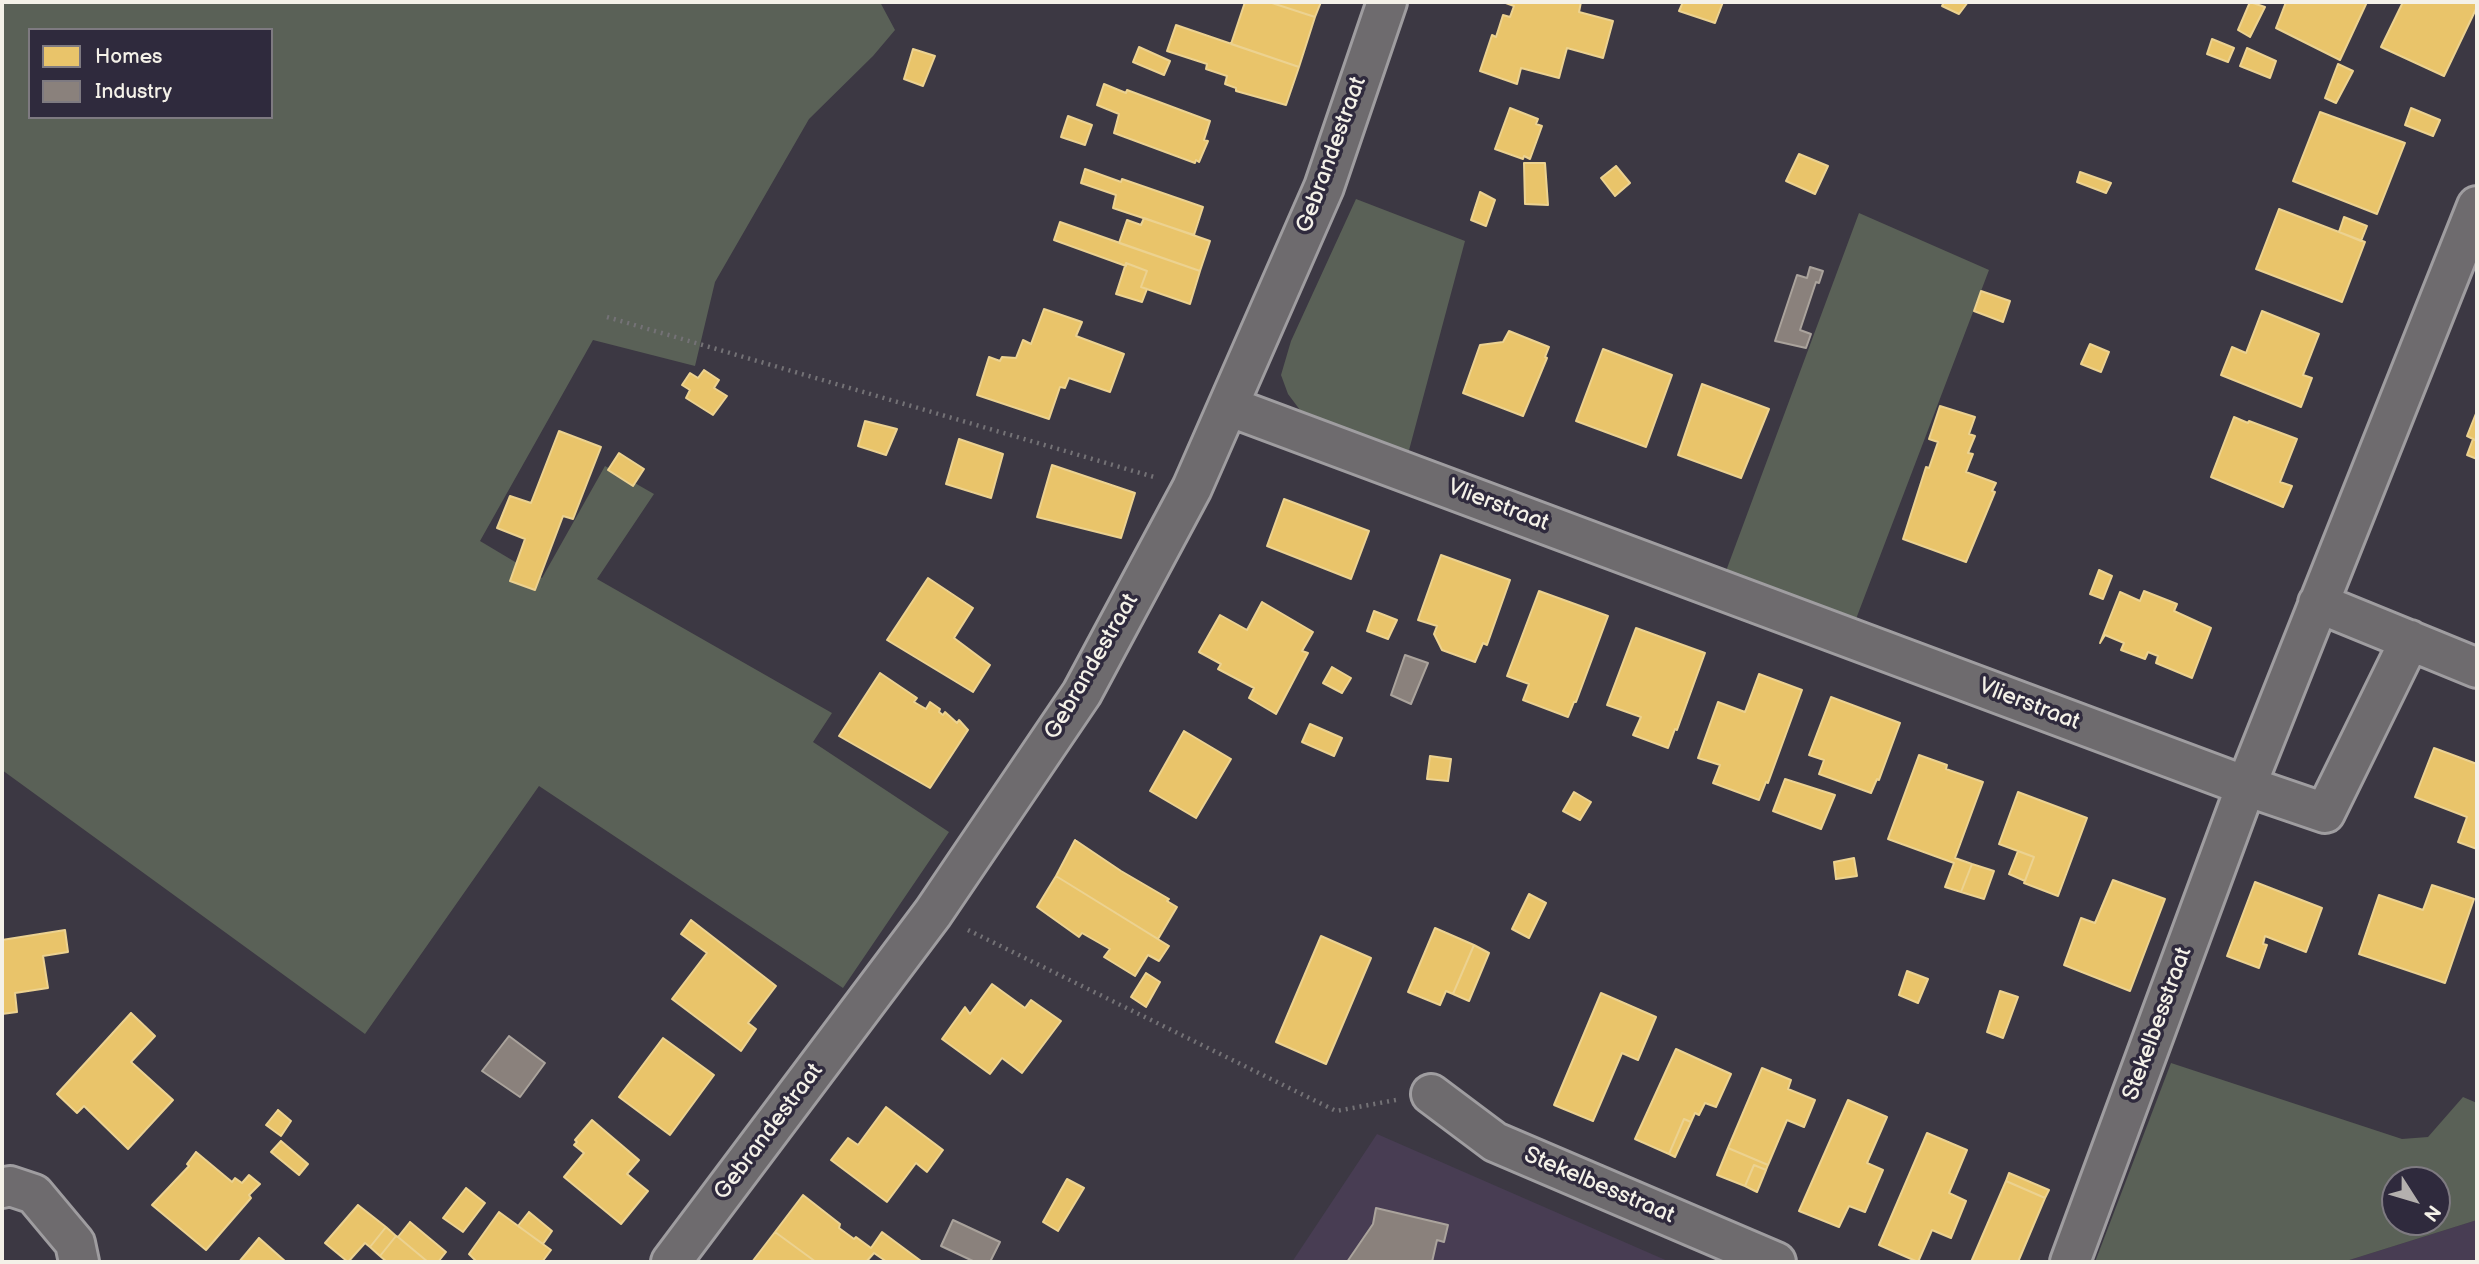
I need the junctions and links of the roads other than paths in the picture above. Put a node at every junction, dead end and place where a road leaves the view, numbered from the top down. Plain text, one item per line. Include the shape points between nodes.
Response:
1 (1387, 2) edge
2 (2477, 206) edge
3 (1228, 406) junction
4 (2318, 603) junction
5 (2410, 640) junction
6 (2477, 667) edge
7 (2246, 786) junction
8 (1431, 1094) road end
9 (2, 1188) edge
10 (79, 1262) edge
11 (671, 1262) edge
12 (1776, 1262) edge
13 (2070, 1262) edge

1 - 3 street, Gebrandestraat via 1324,187
2 - 4 street
3 - 7 street, Vlierstraat
3 - 11 street, Gebrandestraat via 1192,488 1082,693 933,913
4 - 5 street
4 - 7 street
5 - 6 street
5 - 7 street, Vlierstraat via 2325,813
7 - 13 street, Stekelbesstraat
8 - 12 street, Stekelbesstraat via 1495,1142
9 - 10 street via 34,1194 75,1242

